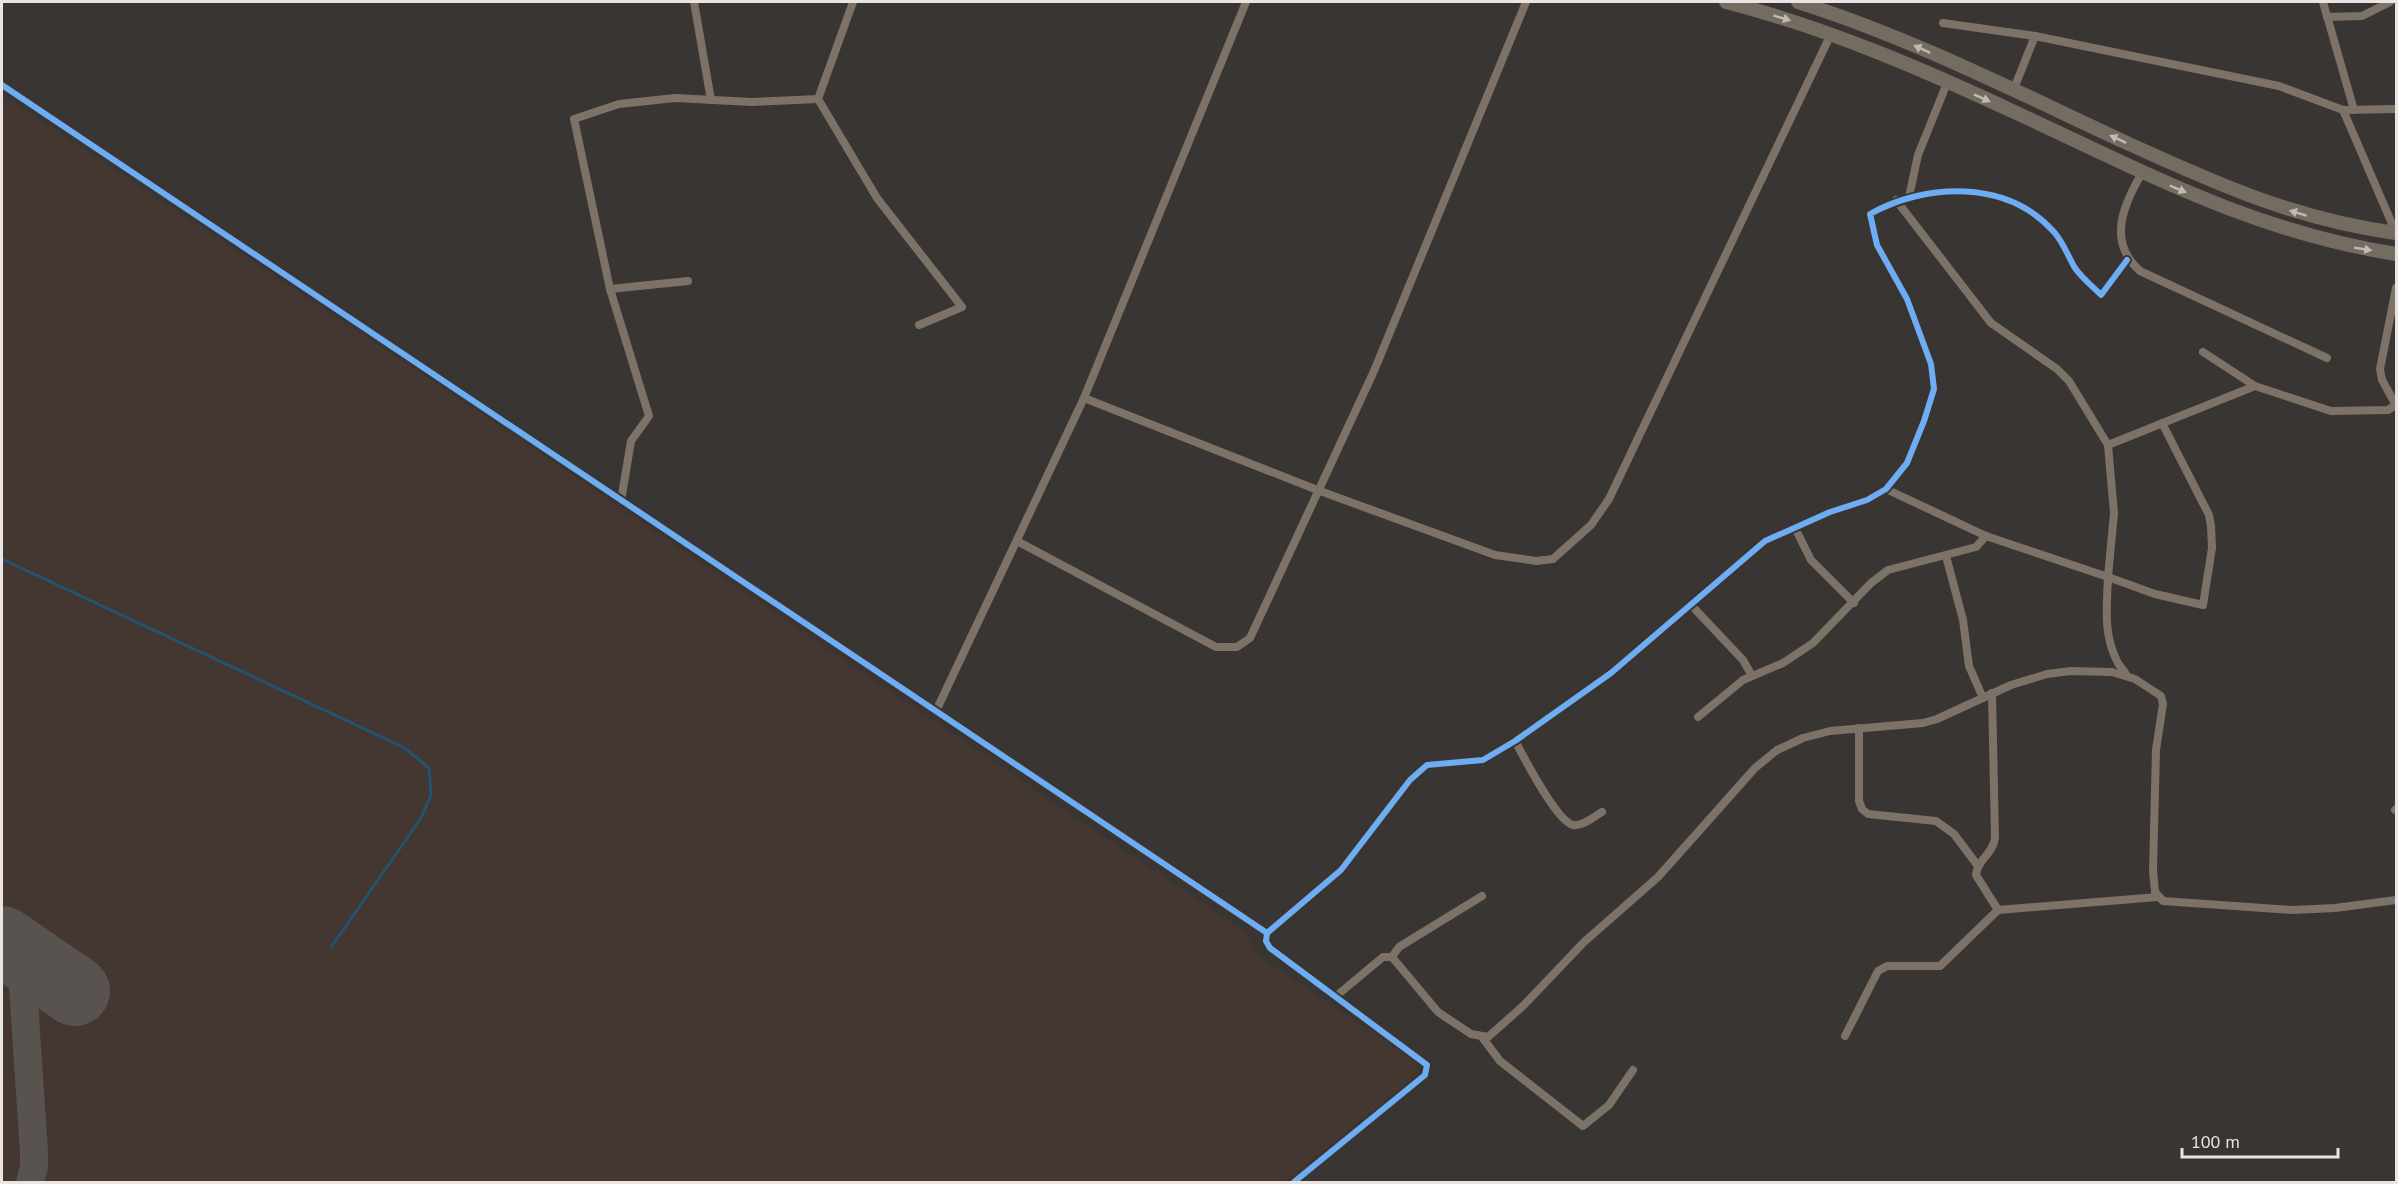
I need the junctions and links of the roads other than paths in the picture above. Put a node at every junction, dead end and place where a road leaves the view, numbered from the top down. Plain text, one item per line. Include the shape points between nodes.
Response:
1 (693, 2) edge
2 (853, 2) edge
3 (1246, 2) edge
4 (1526, 2) edge
5 (1726, 2) edge
6 (1798, 2) edge
7 (2323, 2) edge
8 (2390, 2) edge
9 (1823, 5) edge
10 (2327, 17) junction
11 (1943, 23) dead end
12 (1831, 34) junction
13 (2035, 36) junction
14 (1947, 83) junction
15 (2, 86) edge
16 (2013, 90) junction
17 (818, 99) junction
18 (711, 100) junction
19 (2397, 109) edge
20 (2343, 110) junction
21 (2354, 110) junction
22 (2142, 173) junction
23 (1909, 197) junction
24 (1896, 200) junction
25 (2396, 233) edge
26 (2397, 254) edge
27 (2127, 260) junction
28 (688, 281) dead end
29 (2397, 288) edge
30 (610, 289) junction
31 (919, 325) dead end
32 (2202, 352) dead end
33 (2327, 358) dead end
34 (2254, 386) junction
35 (1084, 398) junction
36 (2397, 405) edge
37 (2162, 423) junction
38 (2108, 445) junction
39 (1886, 489) junction
40 (1320, 491) junction
41 (621, 501) junction
42 (1795, 528) junction
43 (1986, 536) junction
44 (1017, 541) junction
45 (1946, 556) junction
46 (2109, 577) junction
47 (1854, 603) junction
48 (1692, 606) junction
49 (1751, 674) junction
50 (2127, 676) junction
51 (1992, 693) junction
52 (1983, 698) junction
53 (936, 711) junction
54 (1698, 717) dead end
55 (1859, 728) junction
56 (1515, 741) junction
57 (1602, 812) dead end
58 (1978, 866) junction
59 (1482, 896) dead end
60 (2158, 897) junction
61 (2397, 900) edge
62 (1998, 910) junction
63 (1267, 933) junction
64 (1392, 957) junction
65 (1335, 998) junction
66 (1845, 1036) dead end
67 (1482, 1037) junction
68 (1633, 1070) dead end
69 (1294, 1182) edge

1 - 18 street
2 - 17 street
3 - 35 street
4 - 40 street
5 -> 12 main road
6 - 9 main road
7 - 10 street
8 - 10 street via 2362,16
16 -> 9 main road
10 - 21 street
11 - 13 street
12 - 14 main road
12 - 40 street via 1609,499 1570,547 1553,559 1536,561 1495,555
13 - 16 street
13 - 20 street via 2279,86
14 -> 22 main road
14 - 23 street via 1918,155
15 - 41 street
25 -> 16 main road via 2328,222 2218,185
17 - 18 street
17 - 31 street via 877,198 962,307
18 - 30 street via 619,104 574,119
19 - 21 street
20 - 21 street
20 - 25 street
22 -> 26 main road via 2283,229 2346,246
22 - 27 street via 2121,220
23 - 24 street
23 - 27 street via 1984,192 2012,203 2055,233 2076,269 2101,295
24 - 38 street via 1991,323 2069,381
24 - 39 street via 1870,214 1877,245 1907,299 1931,364 1934,389 1907,463
27 - 33 street via 2140,271
28 - 30 street
29 - 36 street via 2380,369
30 - 41 street via 649,416 631,441
32 - 34 street
34 - 36 street via 2331,411 2388,410
34 - 37 street
35 - 40 street
35 - 44 street
37 - 38 street
37 - 46 street via 2211,526 2204,605 2155,594
38 - 46 street via 2114,513
39 - 42 street
39 - 43 street
40 - 44 street via 1250,639 1237,647 1216,648
41 - 53 street
42 - 47 street via 1811,560
42 - 48 street via 1765,541
43 - 45 street via 1976,547
43 - 46 street
44 - 53 street
45 - 47 street via 1887,570
45 - 52 street via 1963,620 1969,666
46 - 50 street via 2109,640
47 - 49 street via 1803,651
48 - 49 street via 1743,660
48 - 56 street via 1611,673
49 - 54 street
50 - 51 street via 2099,671 2059,672
50 - 60 street via 2158,692 2163,700 2156,750 2154,886
51 - 52 street
51 - 58 street via 1995,838 1992,850
52 - 55 street via 1923,723
53 - 63 street
55 - 58 street via 1862,809 1868,814 1936,821 1954,834
55 - 67 street via 1803,738 1765,759 1658,877 1584,942 1493,1034
56 - 57 street via 1555,808 1568,822 1579,825
56 - 63 street via 1483,760 1426,765 1341,870
58 - 62 street via 1979,883
59 - 64 street via 1399,947
60 - 61 street via 2169,903 2293,910
60 - 62 street
62 - 66 street via 1940,966 1887,966 1878,971
63 - 65 street via 1270,948
64 - 65 street via 1383,957
64 - 67 street via 1438,1012
65 - 69 street via 1427,1065 1425,1075
67 - 68 street via 1500,1061 1583,1126 1609,1105

